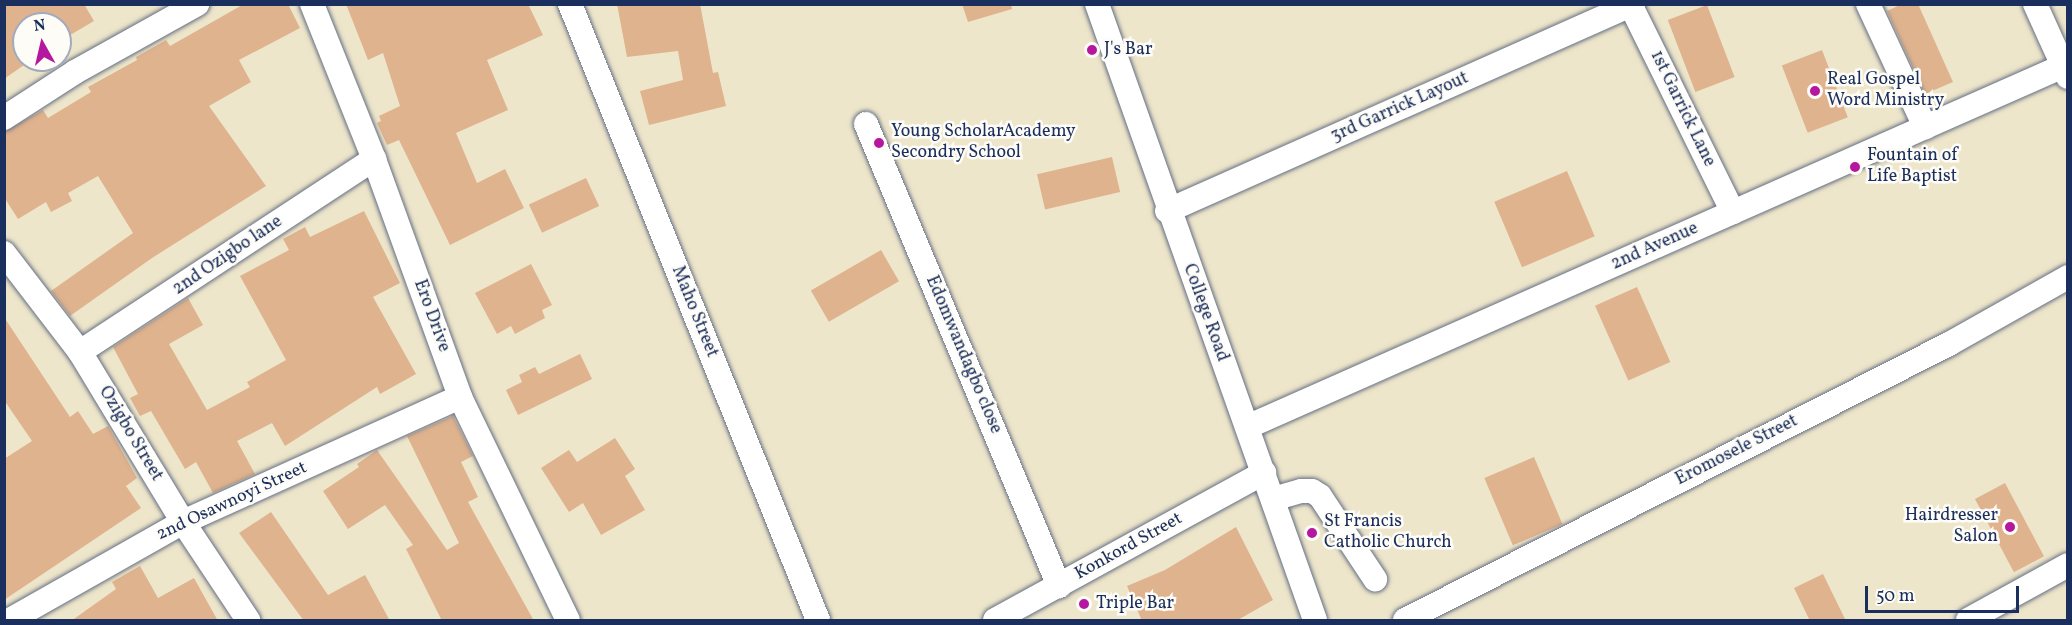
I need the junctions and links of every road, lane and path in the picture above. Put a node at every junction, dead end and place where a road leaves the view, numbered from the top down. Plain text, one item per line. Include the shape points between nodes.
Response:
1 (196, 4) edge
2 (312, 4) edge
3 (570, 4) edge
4 (1097, 4) edge
5 (1868, 4) edge
6 (2035, 4) edge
7 (1632, 5) edge
8 (2065, 71) edge
9 (4, 118) edge
10 (866, 124) dead end
11 (1925, 127) junction
12 (374, 159) junction
13 (1167, 211) junction
14 (1733, 212) junction
15 (4, 254) edge
16 (2067, 277) edge
17 (80, 352) junction
18 (460, 397) junction
19 (1247, 427) junction
20 (1263, 473) junction
21 (1273, 498) junction
22 (183, 522) junction
23 (2067, 565) edge
24 (1375, 579) dead end
25 (1059, 586) junction
26 (9, 615) edge
27 (248, 621) edge
28 (568, 621) edge
29 (818, 621) edge
30 (995, 621) edge
31 (1315, 621) edge
32 (1405, 621) edge
33 (1968, 621) edge

1 - 9 street via 75,72
2 - 12 street, Ero Drive
3 - 29 street, Maho Street
4 - 13 street, College Road
5 - 11 street
6 - 8 street
7 - 13 street, 3rd Garrick Layout
7 - 14 street, 1st Garrick Lane
8 - 11 street, 2nd Avenue
10 - 25 street, Edomwandagbo close
11 - 14 street, 2nd Avenue
12 - 17 street, 2nd Ozigbo lane
12 - 18 street, Ero Drive
13 - 19 street, College Road
14 - 19 street, 2nd Avenue
15 - 17 street, Ozigbo Street
16 - 32 street, Eromosele Street via 1949,344
17 - 22 street, Ozigbo Street
18 - 22 street, 2nd Osawnoyi Street
18 - 28 street, Ero Drive
19 - 20 street, College Road
20 - 21 street, College Road
20 - 25 street, Konkord Street
21 - 24 street via 1312,490 1320,496
21 - 31 street, College Road
22 - 26 street, 2nd Osawnoyi Street
22 - 27 street, Ozigbo Street
23 - 33 street
25 - 30 street, Konkord Street

